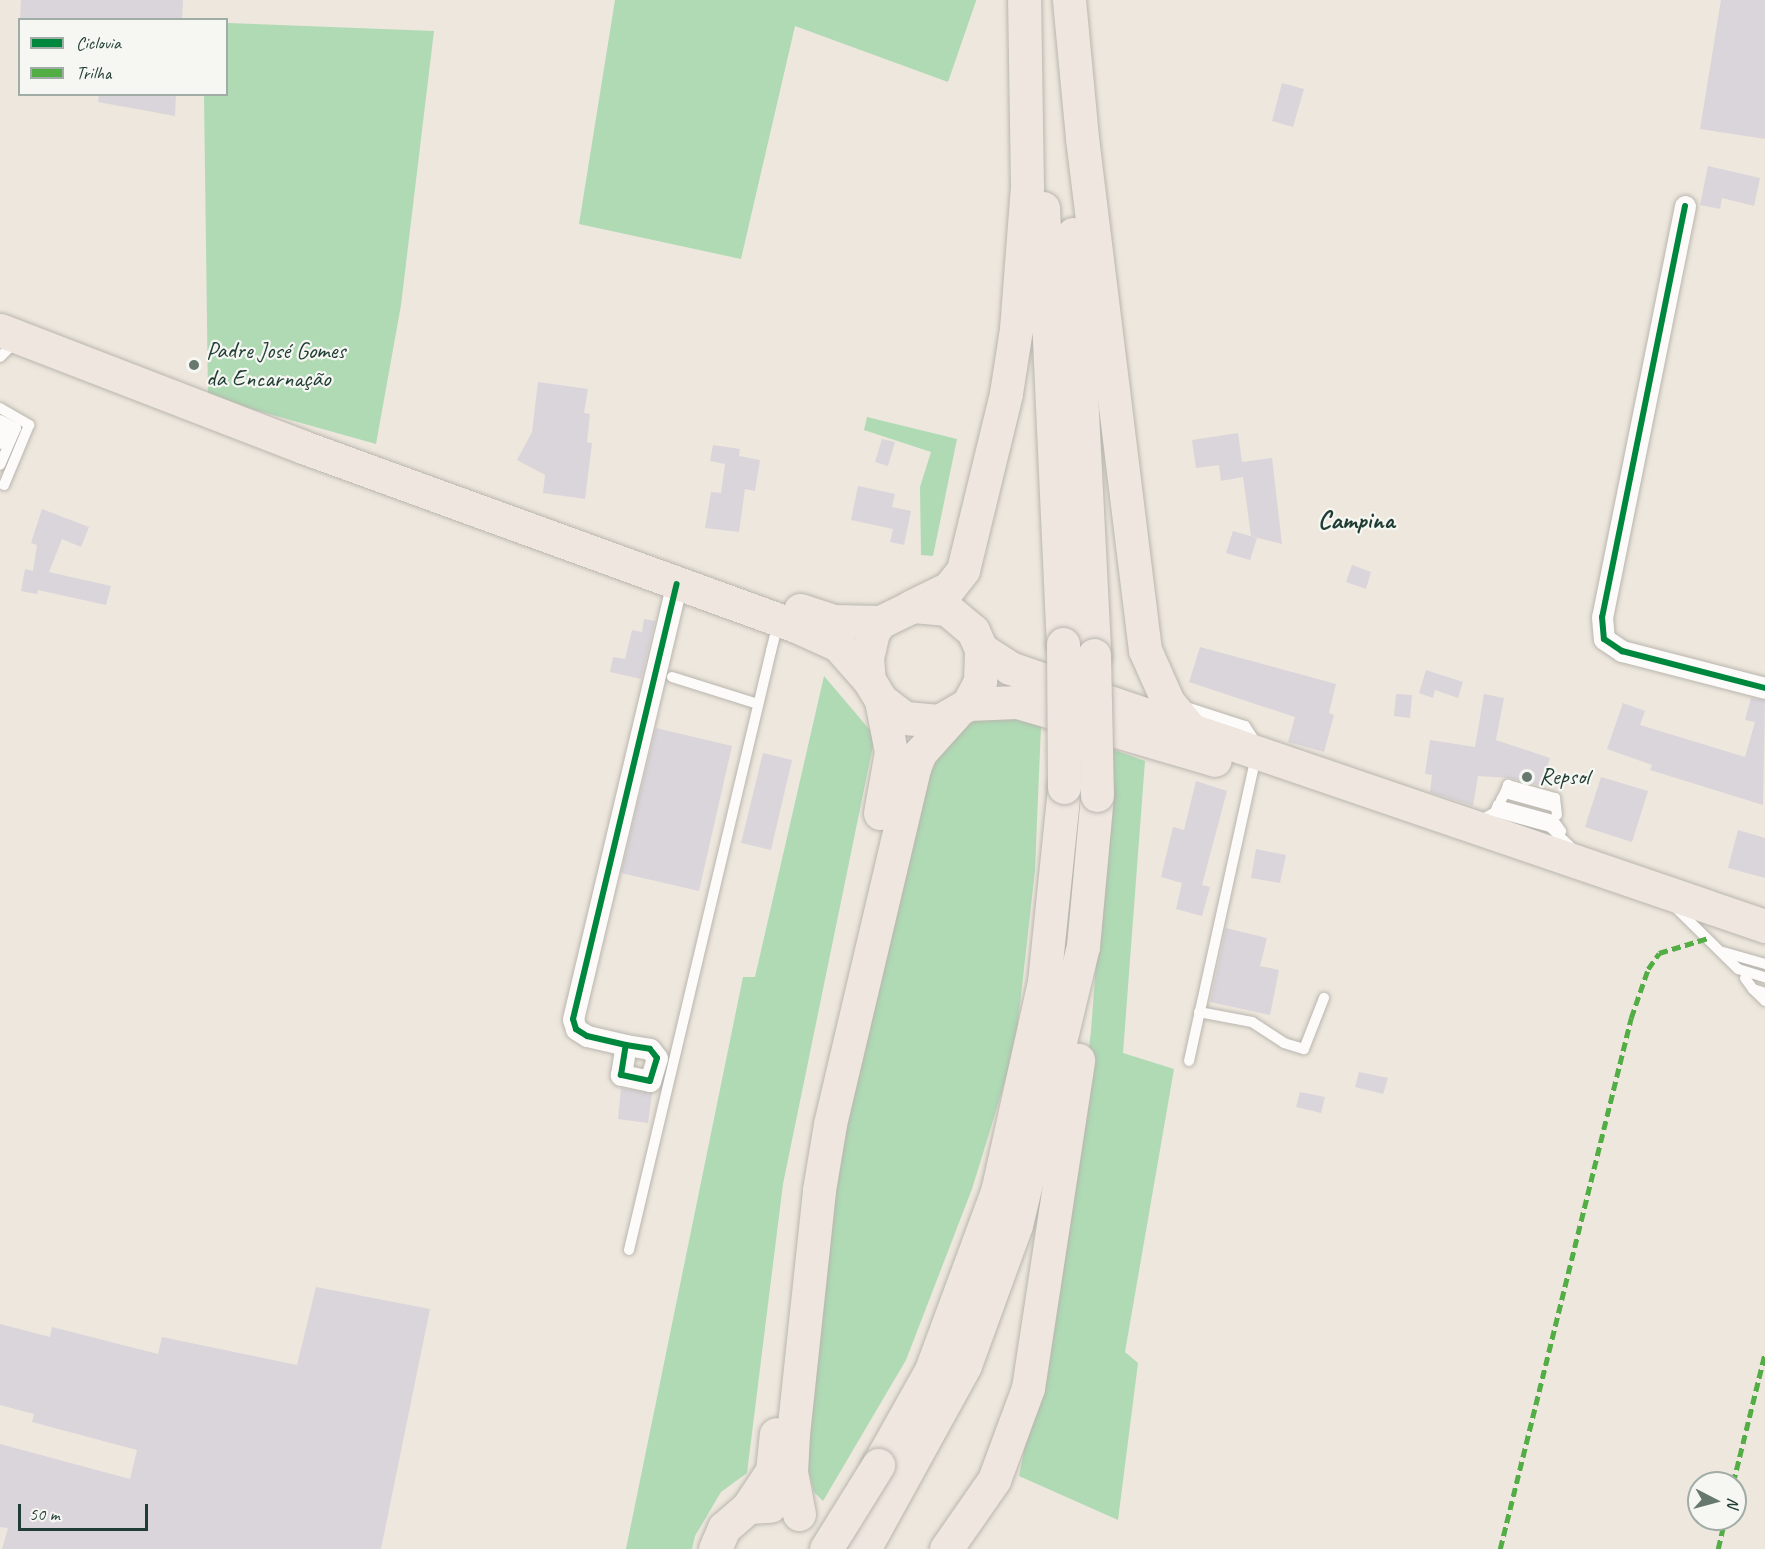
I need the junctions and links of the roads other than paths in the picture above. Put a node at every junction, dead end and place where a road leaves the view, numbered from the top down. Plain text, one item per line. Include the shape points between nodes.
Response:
1 (1024, 0) edge
2 (1029, 0) edge
3 (1056, 0) edge
4 (1069, 0) edge
5 (1685, 206) dead end
6 (7, 343) edge
7 (0, 408) edge
8 (0, 420) edge
9 (0, 429) edge
10 (0, 444) edge
11 (0, 465) edge
12 (402, 483) junction
13 (4, 485) dead end
14 (677, 584) junction
15 (754, 612) junction
16 (889, 617) junction
17 (796, 626) junction
18 (981, 649) junction
19 (771, 651) junction
20 (672, 677) dead end
21 (1765, 688) edge
22 (875, 690) junction
23 (1168, 702) junction
24 (758, 704) junction
25 (962, 709) junction
26 (1192, 731) junction
27 (1260, 763) junction
28 (1493, 807) junction
29 (1557, 811) junction
30 (1562, 832) junction
31 (1581, 857) junction
32 (1641, 884) junction
33 (1091, 887) junction
34 (1765, 926) edge
35 (1720, 951) junction
36 (1765, 964) edge
37 (1738, 969) junction
38 (1765, 977) edge
39 (1746, 978) junction
40 (1765, 985) edge
41 (1324, 998) dead end
42 (1764, 1003) edge
43 (1199, 1012) junction
44 (626, 1045) dead end
45 (1189, 1060) dead end
46 (629, 1250) dead end
47 (891, 1473) junction
48 (748, 1507) junction
49 (799, 1514) junction
50 (715, 1549) edge
51 (826, 1549) edge
52 (841, 1549) edge
53 (864, 1549) edge
54 (946, 1549) edge

1 - 16 main road via 1028,186 1016,329 1006,393 971,544 958,580
2 - 47 main road, bridge via 1047,266 1063,644 1064,787 1044,982 997,1192
3 - 33 main road, bridge via 1082,384 1094,655 1097,795
4 - 23 main road via 1082,138 1145,650
5 - 21 street via 1602,617 1604,639 1622,651
6 - 12 main road
7 - 13 lane via 29,425
8 - 11 lane via 16,428
9 - 10 lane via 5,432
12 - 14 main road
12 - 16 main road via 565,529 834,621
14 - 15 main road
14 - 44 street via 573,1019 576,1029 586,1036
15 - 17 main road
15 - 19 lane via 767,632
16 - 18 main road via 922,605 947,609 962,618
16 - 22 main road via 868,645
17 - 19 lane via 775,635
17 - 22 main road via 838,645
18 - 25 main road via 980,681
18 - 26 main road via 1010,669
19 - 24 lane
20 - 24 lane
22 - 25 main road via 905,718 922,722
22 - 48 main road via 889,739 889,772 810,1126 772,1471
23 - 26 main road
23 - 27 lane via 1245,726
24 - 46 lane
25 - 27 main road via 1017,702 1122,735
25 - 49 main road via 920,753 914,768 831,1124 819,1190 794,1434 791,1472
26 - 27 main road
27 - 28 main road
27 - 32 main road
27 - 43 lane
28 - 29 lane
28 - 29 lane via 1508,785 1556,798
28 - 30 lane via 1554,820
28 - 31 main road
29 - 30 lane
30 - 31 lane
31 - 32 main road
32 - 34 main road
32 - 35 lane
33 - 47 main road via 1074,992 1016,1225 965,1365
33 - 54 main road via 1088,990 1028,1388 994,1480
35 - 36 lane
35 - 37 lane
37 - 38 lane
37 - 39 lane
39 - 40 lane
39 - 42 lane
41 - 43 lane via 1304,1049 1284,1043 1251,1022
43 - 45 lane
47 - 51 main road, bridge
47 - 53 main road
48 - 49 main road via 771,1506
48 - 50 main road via 724,1528
49 - 52 main road

